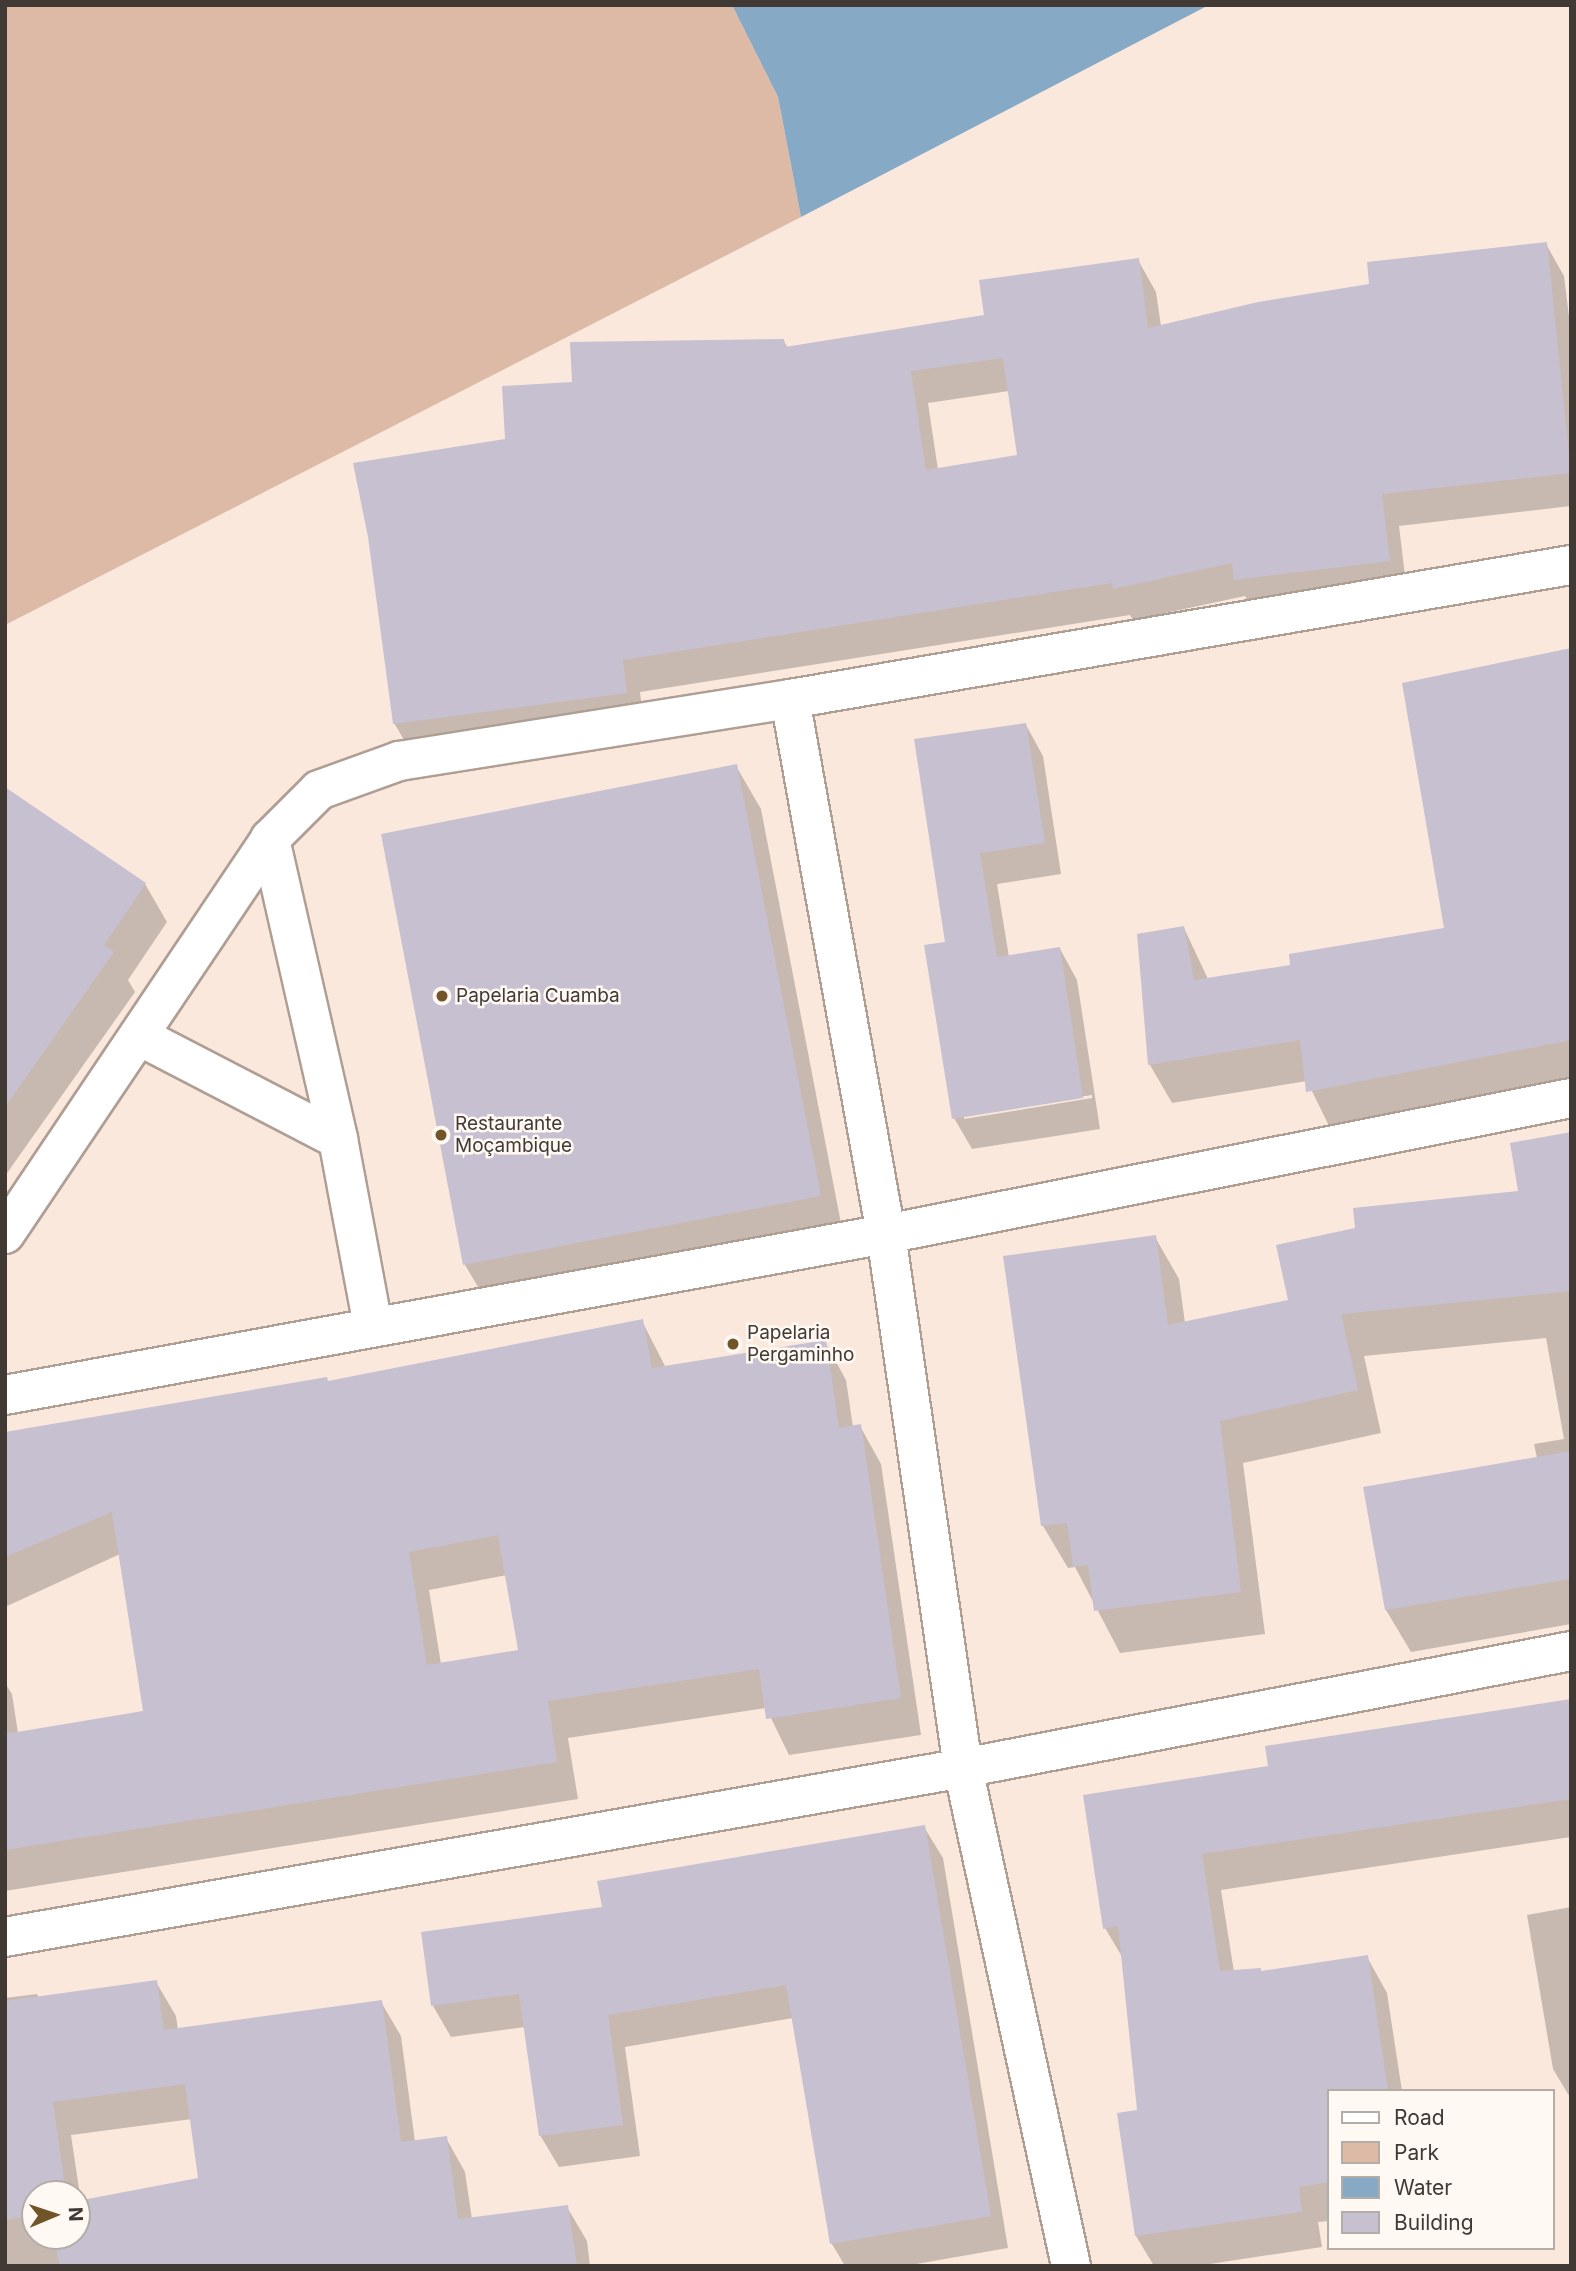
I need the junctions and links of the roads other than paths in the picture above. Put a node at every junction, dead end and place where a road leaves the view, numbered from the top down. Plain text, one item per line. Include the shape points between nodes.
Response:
1 (1571, 565) edge
2 (790, 699) junction
3 (270, 839) junction
4 (139, 1036) junction
5 (1571, 1098) edge
6 (338, 1139) junction
7 (5, 1234) edge
8 (886, 1234) junction
9 (373, 1326) junction
10 (5, 1395) edge
11 (1571, 1651) edge
12 (963, 1768) junction
13 (5, 1937) edge
14 (1071, 2266) edge

1 - 2 street
2 - 3 street via 399,761 319,790
2 - 8 street
3 - 4 street
3 - 6 street
4 - 6 street
4 - 7 street
5 - 8 street
6 - 9 street
8 - 9 street
8 - 12 street
9 - 10 street
11 - 12 street
12 - 13 street
12 - 14 street

